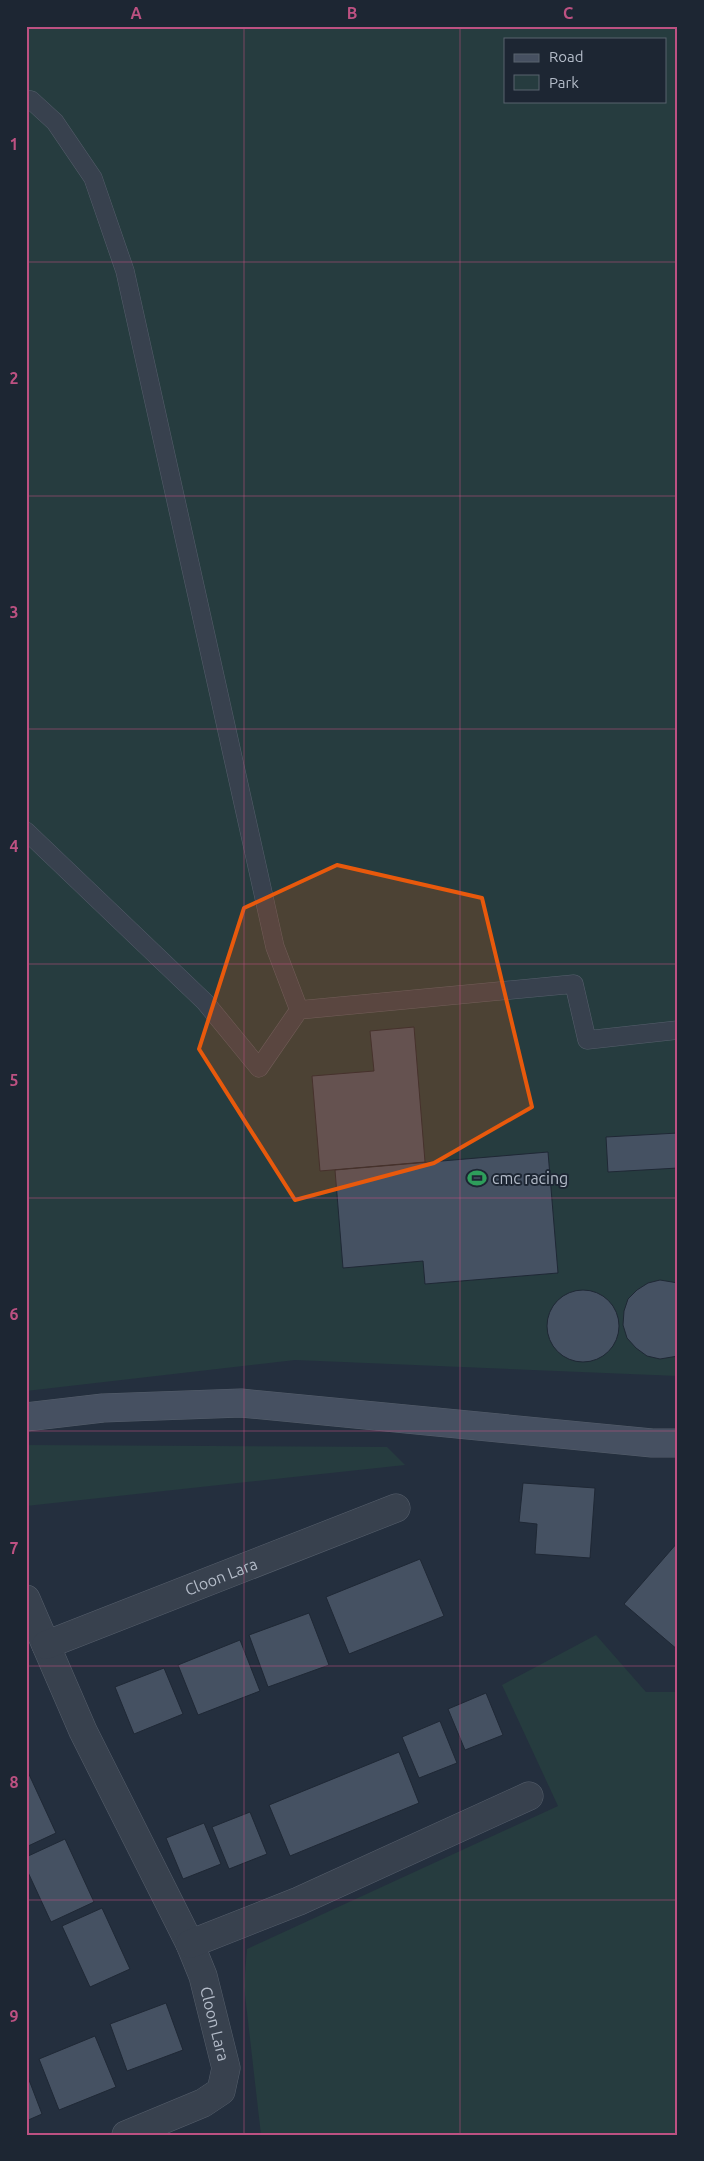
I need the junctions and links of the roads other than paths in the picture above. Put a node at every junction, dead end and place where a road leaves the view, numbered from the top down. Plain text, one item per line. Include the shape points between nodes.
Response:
1 (26, 99) edge
2 (26, 831) edge
3 (299, 1010) junction
4 (678, 1030) edge
5 (26, 1417) edge
6 (678, 1443) edge
7 (396, 1508) dead end
8 (26, 1600) edge
9 (46, 1645) junction
10 (529, 1796) dead end
11 (190, 1944) junction
12 (157, 2129) edge
13 (126, 2135) edge

1 - 3 lane via 55,122 93,178 125,271 275,948
2 - 3 lane via 205,1002 260,1068
3 - 4 lane via 574,984 587,1040
5 - 6 main road via 103,1408 241,1403
7 - 9 street, Cloon Lara
8 - 9 street, Cloon Lara
9 - 11 street, Cloon Lara via 83,1732
10 - 11 street via 299,1902
11 - 12 street, Cloon Lara via 203,1976 226,2068 221,2091
12 - 13 street, Cloon Lara

